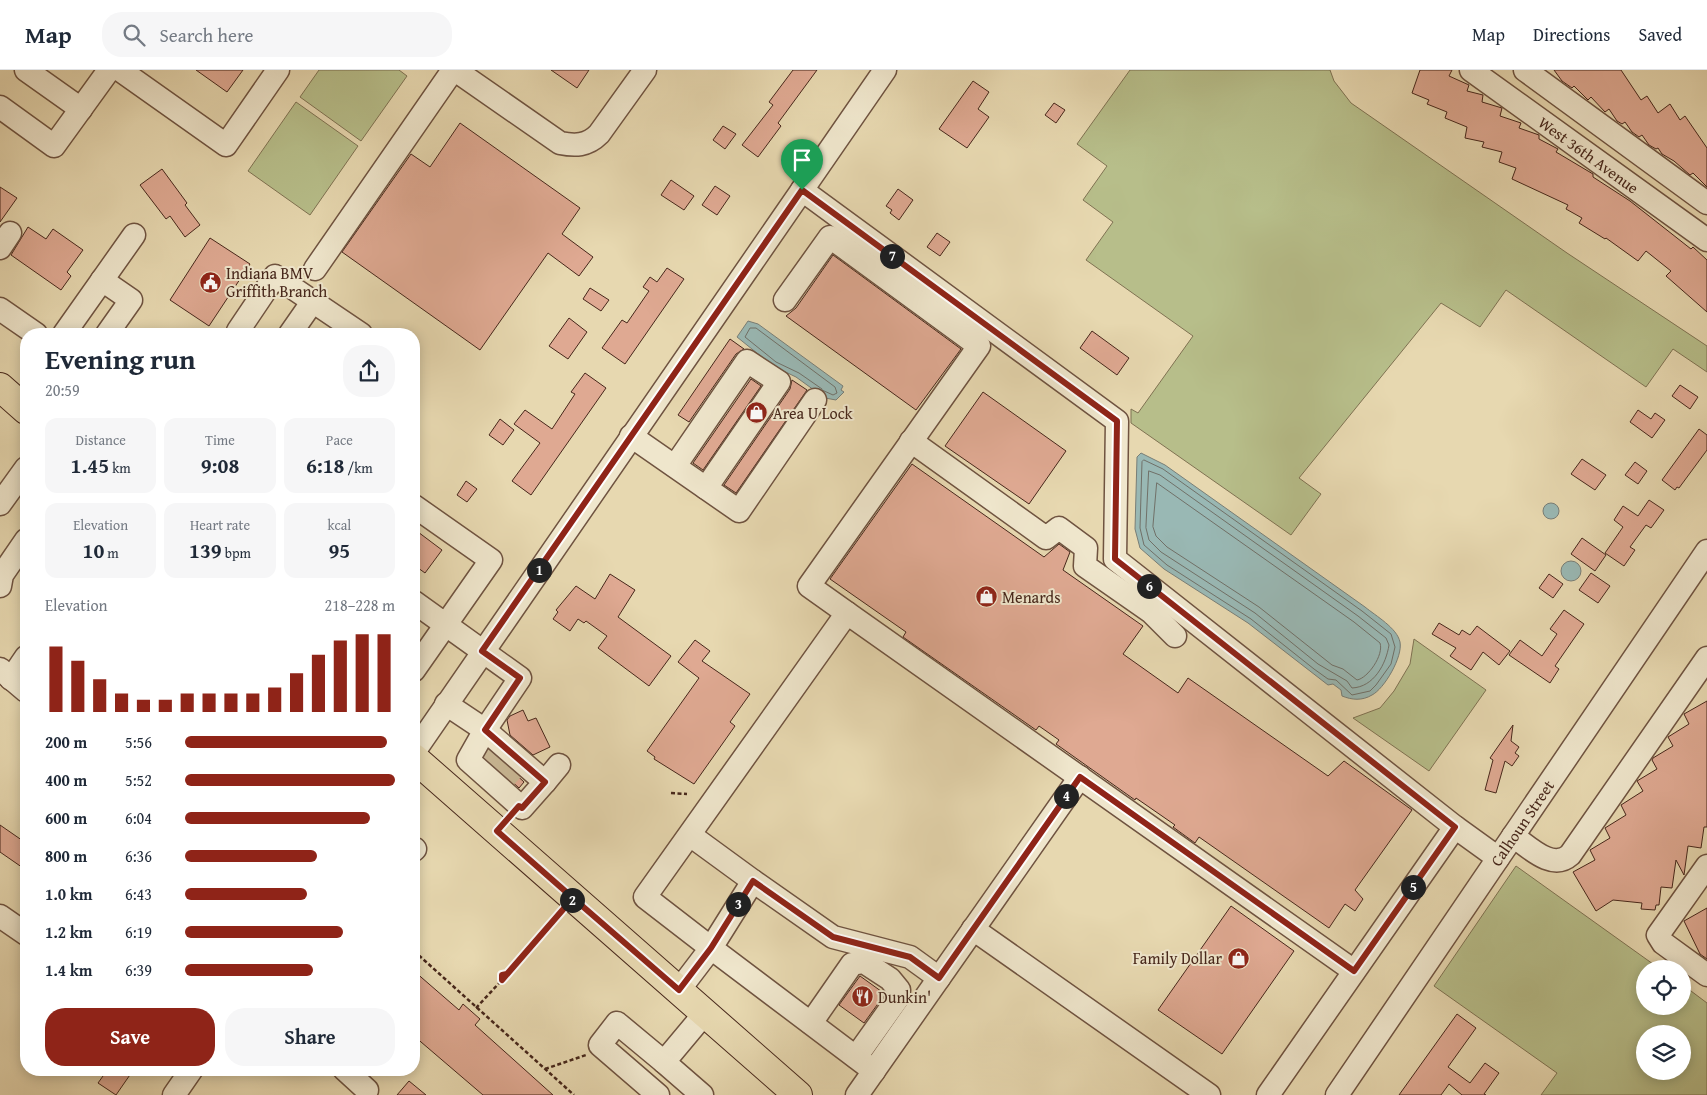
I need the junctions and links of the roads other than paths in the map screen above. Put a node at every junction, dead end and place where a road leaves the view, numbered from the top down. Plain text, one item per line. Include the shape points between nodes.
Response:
1 (26, 70) edge
2 (109, 70) edge
3 (120, 70) edge
4 (278, 70) edge
5 (454, 70) edge
6 (644, 70) edge
7 (884, 70) edge
8 (1471, 70) edge
9 (1525, 70) edge
10 (0, 107) edge
11 (81, 109) junction
12 (802, 190) junction
13 (1707, 203) edge
14 (134, 235) dead end
15 (1707, 240) edge
16 (315, 269) dead end
17 (102, 280) junction
18 (785, 300) dead end
19 (313, 301) junction
20 (0, 308) edge
21 (28, 328) edge
22 (69, 328) edge
23 (111, 328) edge
24 (240, 328) edge
25 (294, 328) edge
26 (349, 328) edge
27 (815, 400) dead end
28 (631, 436) junction
29 (911, 441) junction
30 (675, 466) junction
31 (20, 476) edge
32 (706, 488) junction
33 (0, 504) edge
34 (420, 510) edge
35 (20, 549) edge
36 (1707, 551) edge
37 (0, 586) edge
38 (420, 606) edge
39 (847, 613) junction
40 (446, 625) junction
41 (1175, 636) dead end
42 (482, 651) junction
43 (1707, 658) edge
44 (420, 662) edge
45 (20, 667) edge
46 (12, 680) edge
47 (446, 704) junction
48 (485, 730) junction
49 (420, 743) edge
50 (420, 763) edge
51 (559, 765) dead end
52 (499, 767) junction
53 (1080, 777) junction
54 (545, 782) junction
55 (453, 792) junction
56 (519, 806) junction
57 (1455, 827) junction
58 (497, 831) junction
59 (690, 835) junction
60 (1513, 836) junction
61 (1498, 858) junction
62 (1707, 866) edge
63 (753, 881) junction
64 (0, 916) edge
65 (20, 930) edge
66 (973, 930) junction
67 (711, 948) junction
68 (1354, 971) junction
69 (1707, 974) edge
70 (939, 978) junction
71 (679, 990) junction
72 (705, 1013) junction
73 (810, 1023) junction
74 (856, 1057) junction
75 (664, 1062) junction
76 (187, 1076) edge
77 (352, 1076) edge
78 (867, 1087) edge
79 (367, 1090) dead end
80 (174, 1095) edge
81 (658, 1095) edge
82 (701, 1095) edge
83 (798, 1095) edge
84 (1208, 1095) edge
85 (1268, 1095) edge
86 (1337, 1095) edge

1 - 11 street
2 - 11 street
3 - 4 street via 226,145
5 - 6 street via 560,143 574,146 599,134
5 - 16 street
7 - 12 street
8 - 15 street, West 36th Avenue
9 - 13 street, West 36th Avenue
10 - 11 street via 54,146
12 - 28 street
12 - 57 street via 1117,421 1115,559
14 - 17 street
17 - 22 street
17 - 23 street via 131,300
18 - 29 street via 830,237 979,346
19 - 24 street via 275,276
19 - 25 street
19 - 26 street
20 - 21 street
27 - 32 street via 739,511
28 - 30 street
28 - 42 street
29 - 39 street via 809,586
29 - 41 street via 1046,538 1060,528 1086,548 1085,566 1151,612
30 - 32 street
30 - 32 street via 747,360 779,382
31 - 33 street
34 - 40 street via 491,560
35 - 37 street via 2,575
36 - 60 street, Calhoun Street
38 - 40 street
39 - 53 street
39 - 59 street
40 - 42 street
40 - 44 street
42 - 47 street
42 - 48 street via 520,678
43 - 60 street via 1573,851 1560,862 1547,859
45 - 46 street
47 - 48 street
47 - 49 street
48 - 52 street
48 - 52 street via 468,760
50 - 55 main road
51 - 54 street
52 - 54 street
52 - 55 street
52 - 56 street
53 - 66 street
53 - 68 street
54 - 56 street via 522,808
55 - 58 main road
56 - 58 street
57 - 61 street
57 - 68 street
58 - 71 main road
59 - 63 street
59 - 67 street via 645,898
60 - 61 street, Calhoun Street
61 - 86 street, Calhoun Street
62 - 69 street via 1659,938
63 - 67 street
63 - 70 street via 833,937 910,957
64 - 65 street
66 - 70 street
66 - 84 street
67 - 71 street
67 - 73 street
68 - 85 street
70 - 78 street
71 - 72 main road
72 - 75 street
72 - 83 main road
73 - 74 street
73 - 74 street via 852,964 867,963 890,979 899,990 898,998
74 - 78 street
75 - 81 street via 617,1023 600,1045
75 - 82 street
76 - 80 street
77 - 79 street

